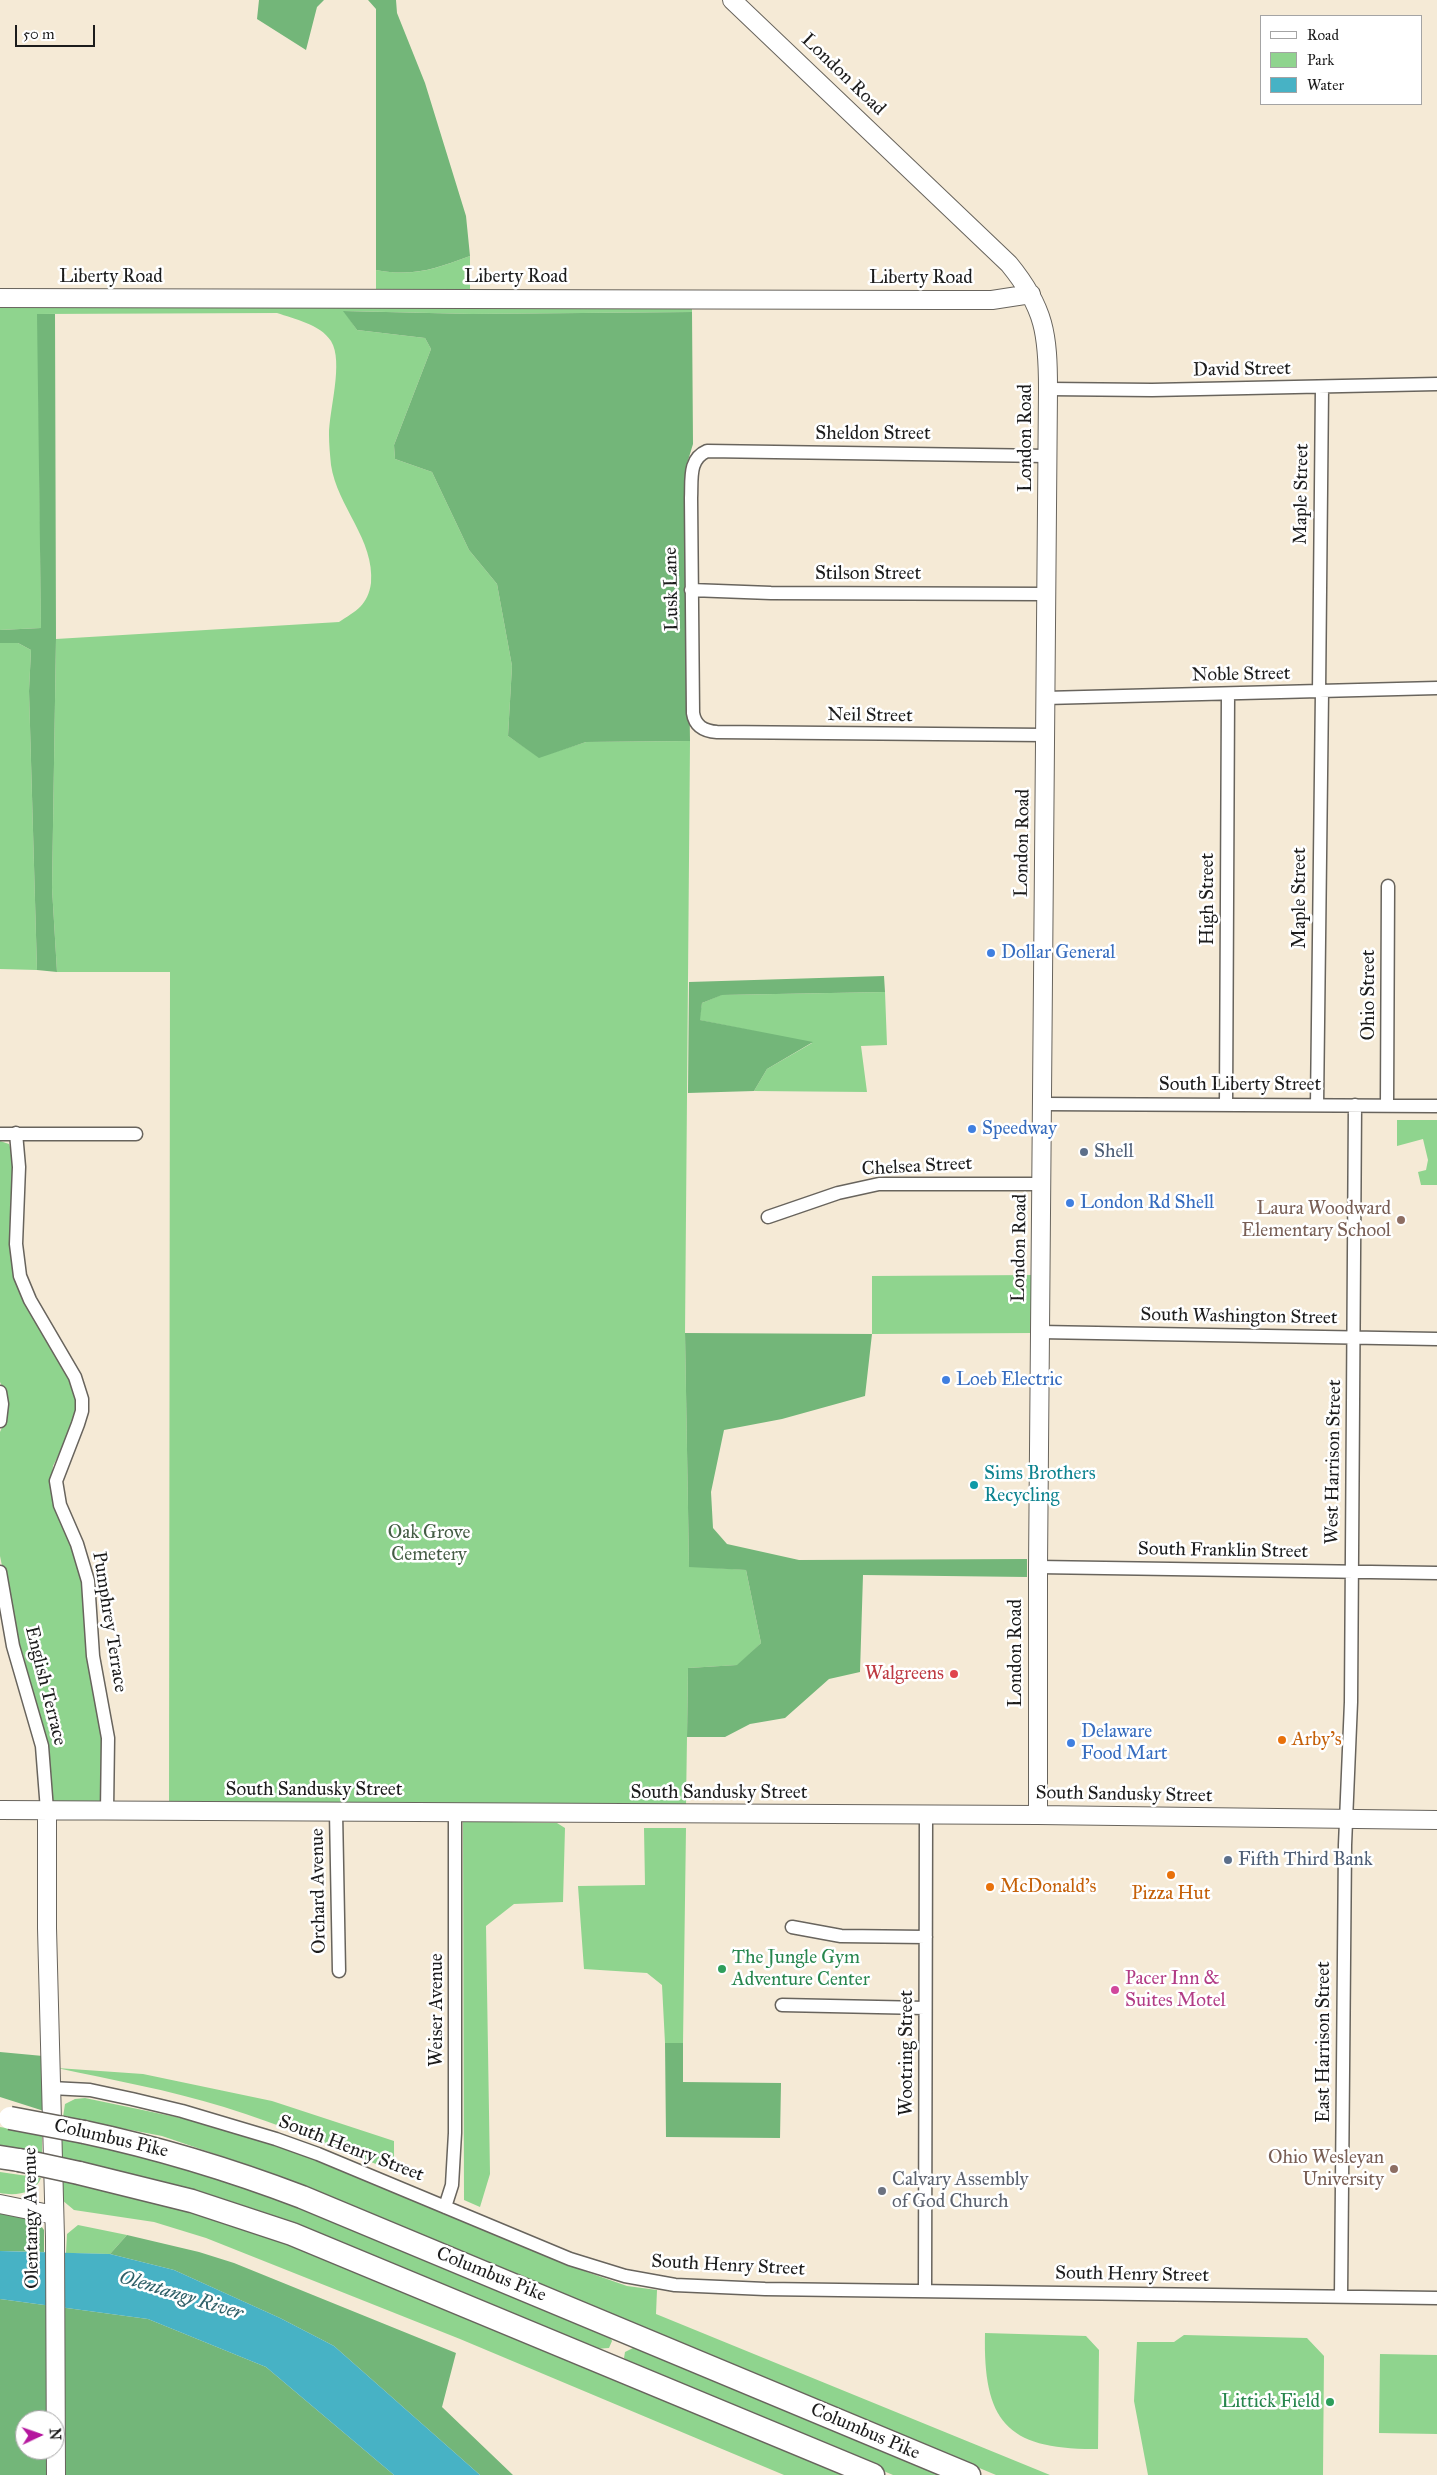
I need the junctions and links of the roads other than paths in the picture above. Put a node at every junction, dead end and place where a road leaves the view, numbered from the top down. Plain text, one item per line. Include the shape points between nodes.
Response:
1 (732, 0) edge
2 (1031, 294) junction
3 (0, 298) edge
4 (1437, 384) edge
5 (1322, 387) junction
6 (1048, 389) junction
7 (699, 455) joint
8 (1048, 456) junction
9 (691, 590) junction
10 (1046, 594) junction
11 (1437, 688) edge
12 (1320, 692) junction
13 (1228, 694) junction
14 (1045, 698) junction
15 (697, 724) joint
16 (1045, 735) junction
17 (1388, 886) dead end
18 (1043, 1104) junction
19 (1226, 1104) junction
20 (1317, 1104) junction
21 (1355, 1105) junction
22 (1387, 1105) junction
23 (1437, 1106) edge
24 (16, 1133) junction
25 (0, 1134) edge
26 (136, 1134) dead end
27 (1042, 1184) junction
28 (768, 1217) dead end
29 (1040, 1332) junction
30 (1354, 1338) junction
31 (1437, 1339) edge
32 (0, 1392) edge
33 (0, 1421) edge
34 (1038, 1567) junction
35 (0, 1572) edge
36 (1352, 1572) junction
37 (1437, 1573) edge
38 (0, 1810) edge
39 (47, 1810) junction
40 (107, 1810) junction
41 (336, 1812) junction
42 (455, 1812) junction
43 (926, 1815) junction
44 (1038, 1815) junction
45 (1346, 1819) junction
46 (1437, 1820) edge
47 (792, 1927) dead end
48 (926, 1937) junction
49 (339, 1971) dead end
50 (782, 2005) dead end
51 (925, 2008) junction
52 (51, 2088) junction
53 (5, 2117) edge
54 (10, 2158) edge
55 (0, 2204) edge
56 (445, 2207) junction
57 (54, 2215) junction
58 (926, 2291) junction
59 (1340, 2296) junction
60 (1437, 2298) edge
61 (56, 2475) edge
62 (872, 2475) edge
63 (969, 2475) edge

1 - 2 street, London Road via 980,235 1009,264
2 - 3 street, Liberty Road via 992,300
2 - 6 street, London Road via 1045,328
4 - 5 street, David Street
5 - 6 street, David Street
5 - 12 street, Maple Street
6 - 8 street, London Road
7 - 8 street, Sheldon Street via 712,450
7 - 9 street, Lusk Lane via 692,466
8 - 10 street, London Road
9 - 10 street, Stilson Street
9 - 15 street, Lusk Lane via 693,712
10 - 14 street, London Road
11 - 12 street, Noble Street
12 - 13 street, Noble Street
12 - 20 street, Maple Street
13 - 14 street, Noble Street
13 - 19 street, High Street
14 - 16 street, London Road
15 - 16 street, Neil Street via 709,732
16 - 18 street, London Road
17 - 22 street, Ohio Street
18 - 19 street, South Liberty Street
18 - 27 street, London Road
19 - 20 street, South Liberty Street
20 - 21 street, South Liberty Street
21 - 22 street, South Liberty Street
21 - 30 street, West Harrison Street
22 - 23 street, South Liberty Street
24 - 25 street
24 - 26 street
24 - 40 street, Pumphrey Terrace via 19,1167 16,1244 20,1276 30,1300 75,1377 82,1399 78,1424 56,1481 60,1506 77,1544 88,1581 94,1656 108,1738
27 - 28 street, Chelsea Street via 879,1184 838,1193
27 - 29 street, London Road
29 - 30 street, South Washington Street
29 - 34 street, London Road
30 - 31 street, South Washington Street
30 - 36 street, West Harrison Street
32 - 33 street
34 - 36 street, South Franklin Street
34 - 44 street, London Road
35 - 39 street, English Terrace via 13,1646 42,1746
36 - 37 street, South Franklin Street
36 - 45 street, West Harrison Street
38 - 39 street, South Sandusky Street
39 - 40 street, South Sandusky Street
39 - 52 street, Olentangy Avenue
40 - 41 street, South Sandusky Street
41 - 42 street, South Sandusky Street
41 - 49 street, Orchard Avenue
42 - 43 street, South Sandusky Street
42 - 56 street, Weiser Avenue via 455,2132 452,2184
43 - 44 street, South Sandusky Street
43 - 48 street, Wootring Street
44 - 45 street, South Sandusky Street
45 - 46 street, South Sandusky Street
45 - 59 street, East Harrison Street
47 - 48 street via 841,1936
48 - 51 street, Wootring Street
50 - 51 street
51 - 58 street, Wootring Street
52 - 56 street, South Henry Street via 90,2090 230,2124 318,2154
52 - 57 street, Olentangy Avenue
53 - 63 highway, Columbus Pike, bridge via 182,2156 294,2194
54 - 62 highway, Columbus Pike, bridge via 192,2201 292,2234
55 - 57 street
56 - 58 street, South Henry Street via 570,2259 653,2282 765,2289
57 - 61 street, Olentangy Avenue
58 - 59 street, South Henry Street
59 - 60 street, South Henry Street

